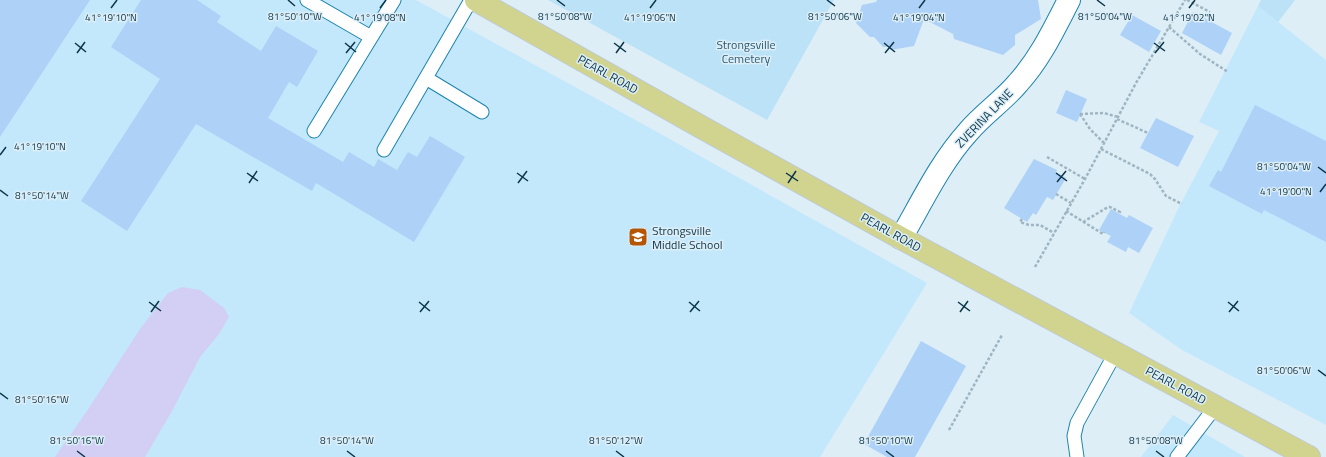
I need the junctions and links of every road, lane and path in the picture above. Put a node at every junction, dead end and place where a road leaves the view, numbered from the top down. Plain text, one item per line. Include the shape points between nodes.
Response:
1 (307, 0) edge
2 (394, 0) edge
3 (471, 0) edge
4 (476, 0) edge
5 (1069, 0) edge
6 (1186, 0) edge
7 (1210, 12) dead end
8 (1169, 27) junction
9 (371, 37) junction
10 (1228, 72) dead end
11 (426, 78) junction
12 (482, 112) dead end
13 (1117, 118) junction
14 (314, 131) dead end
15 (1148, 133) dead end
16 (1104, 143) junction
17 (1101, 149) junction
18 (384, 150) dead end
19 (1047, 157) dead end
20 (1085, 178) junction
21 (1056, 194) dead end
22 (1071, 203) junction
23 (1182, 204) dead end
24 (1066, 211) junction
25 (1119, 214) dead end
26 (1022, 219) dead end
27 (1083, 222) junction
28 (1104, 232) dead end
29 (1054, 233) junction
30 (901, 238) junction
31 (1035, 267) dead end
32 (1002, 335) dead end
33 (1111, 361) dead end
34 (1216, 406) junction
35 (949, 430) dead end
36 (1077, 457) edge
37 (1177, 457) edge
38 (1309, 457) edge

1 - 9 lane
2 - 9 lane
3 - 11 lane
4 - 30 main road, PEARL ROAD
5 - 30 street, ZVERINA LANE via 1028,71 1005,97 968,131 953,151
6 - 7 path
6 - 8 path
8 - 10 path via 1200,54
8 - 13 path
9 - 14 lane
11 - 12 lane
11 - 18 lane
13 - 15 path
13 - 16 path
13 - 16 path via 1104,113 1080,114
16 - 17 path
17 - 20 path
17 - 23 path via 1150,174 1166,196
19 - 20 path
20 - 22 path
21 - 22 path
22 - 24 path
24 - 27 path
24 - 29 path
25 - 27 path via 1120,212 1108,207
26 - 29 path via 1020,222 1040,225
27 - 28 path via 1103,234
29 - 31 path
30 - 34 main road, PEARL ROAD
32 - 35 path
33 - 36 lane via 1077,423 1074,436
34 - 37 lane
34 - 38 main road, PEARL ROAD

